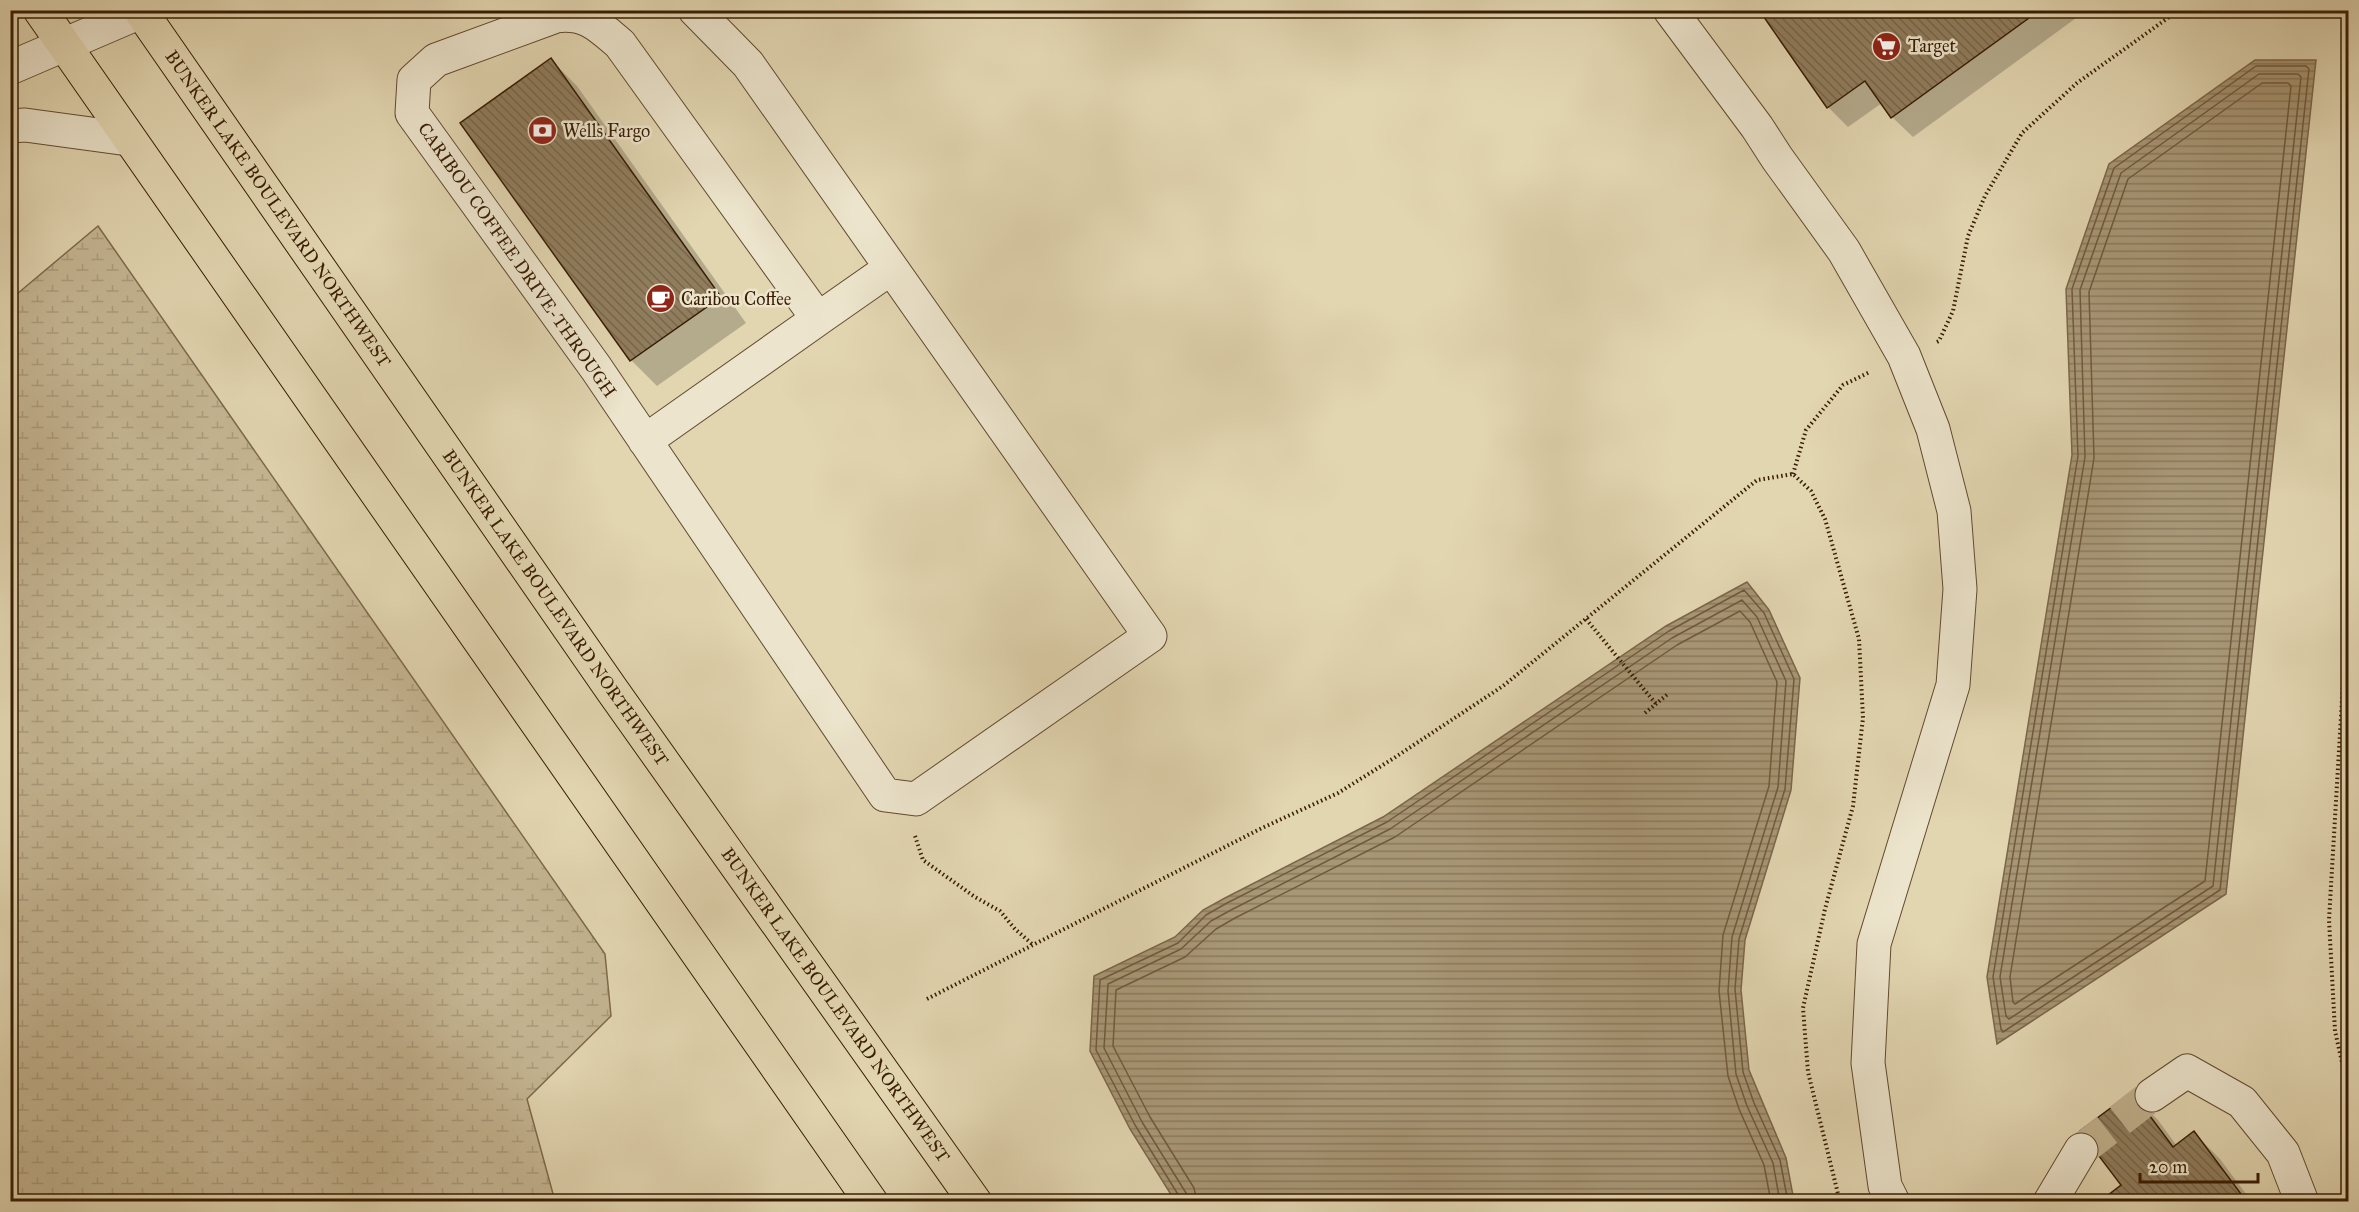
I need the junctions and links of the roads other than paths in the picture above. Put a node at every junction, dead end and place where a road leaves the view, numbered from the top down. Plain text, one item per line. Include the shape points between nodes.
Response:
1 (40, 10) edge
2 (695, 10) edge
3 (1670, 10) edge
4 (142, 11) edge
5 (64, 46) junction
6 (10, 68) edge
7 (10, 126) edge
8 (128, 139) junction
9 (891, 268) junction
10 (818, 320) junction
11 (645, 441) junction
12 (2152, 1095) tunnel mouth
13 (2081, 1150) tunnel mouth
14 (871, 1202) edge
15 (975, 1202) edge
16 (1893, 1202) edge
17 (2050, 1202) edge
18 (2302, 1202) edge

1 - 5 main road
2 - 9 street via 748,64
3 - 16 street via 1844,251 1904,356 1933,429 1954,512 1960,589 1953,685 1874,944 1868,1063 1886,1186
4 - 5 street
4 - 15 main road, BUNKER LAKE BOULEVARD NORTHWEST via 612,690
5 - 6 street
5 - 8 main road
7 - 8 street
8 - 14 main road
9 - 10 street
9 - 11 street, CARIBOU COFFEE DRIVE-THROUGH via 1150,636 916,799 885,795
10 - 11 street
10 - 11 street, CARIBOU COFFEE DRIVE-THROUGH via 620,44 593,21 572,14 556,16 436,60 414,80 412,113
12 - 18 street via 2187,1071 2242,1102 2283,1153
13 - 17 street

